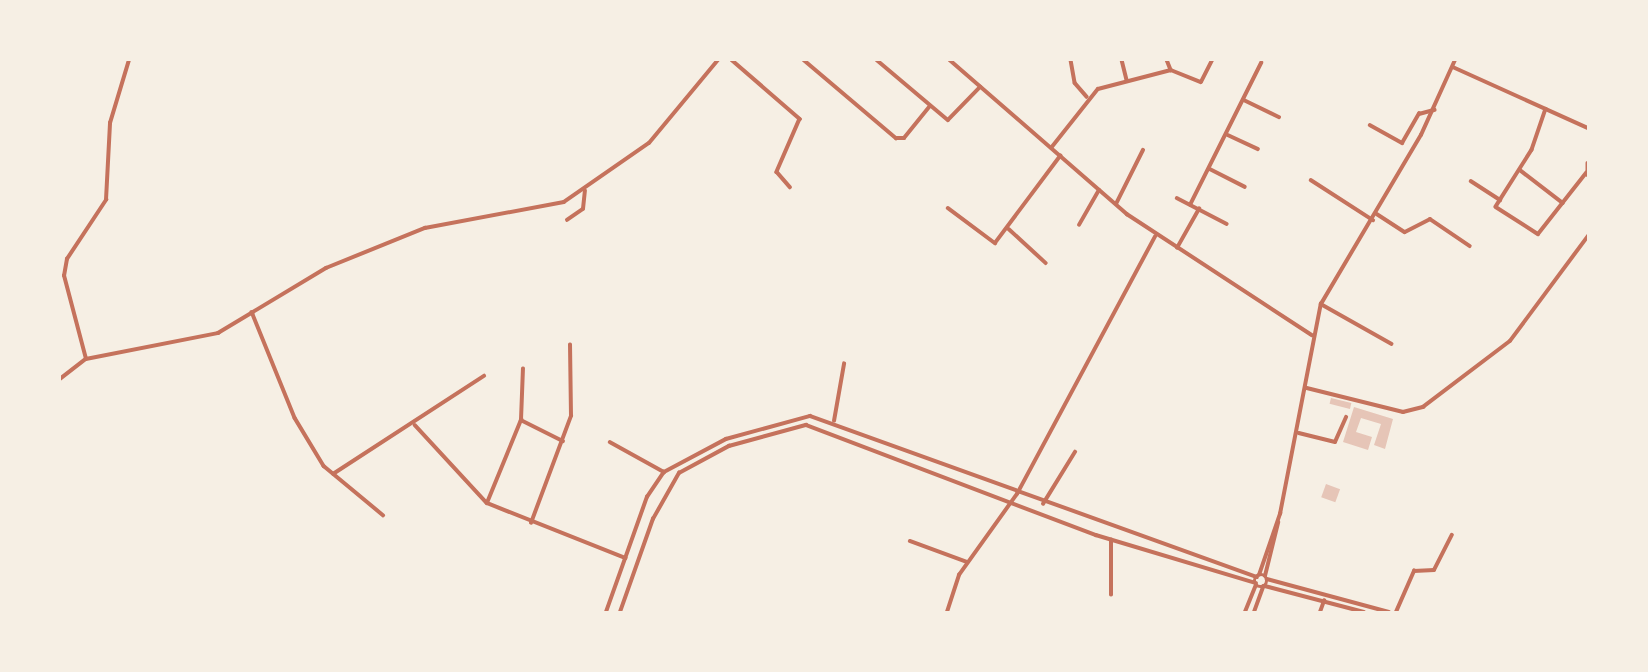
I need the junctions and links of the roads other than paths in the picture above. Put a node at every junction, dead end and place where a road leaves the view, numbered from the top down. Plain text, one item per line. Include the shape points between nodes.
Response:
1 (129, 60) edge
2 (718, 60) edge
3 (732, 60) edge
4 (804, 60) edge
5 (877, 60) edge
6 (950, 60) edge
7 (1070, 60) edge
8 (1122, 60) edge
9 (1167, 60) edge
10 (1212, 60) edge
11 (1455, 60) edge
12 (1261, 63) dead end
13 (1452, 67) junction
14 (1171, 70) junction
15 (1127, 80) junction
16 (980, 87) junction
17 (1087, 97) junction
18 (1244, 100) junction
19 (929, 107) junction
20 (1546, 109) junction
21 (1434, 110) junction
22 (1279, 117) dead end
23 (1370, 125) dead end
24 (1588, 128) edge
25 (1228, 134) junction
26 (1258, 149) dead end
27 (1143, 150) dead end
28 (1055, 152) junction
29 (1588, 163) edge
30 (1210, 169) junction
31 (1520, 170) junction
32 (1587, 174) edge
33 (1311, 180) dead end
34 (1471, 181) dead end
35 (790, 187) dead end
36 (1245, 187) dead end
37 (1099, 190) junction
38 (585, 191) junction
39 (1177, 198) dead end
40 (1500, 200) junction
41 (1563, 203) junction
42 (1116, 204) junction
43 (1190, 205) junction
44 (948, 208) dead end
45 (1199, 209) junction
46 (1377, 214) junction
47 (567, 220) dead end
48 (1373, 220) junction
49 (1227, 224) dead end
50 (1079, 225) dead end
51 (1009, 229) junction
52 (1155, 236) junction
53 (1588, 236) edge
54 (1470, 246) dead end
55 (1177, 248) junction
56 (1046, 263) dead end
57 (1321, 304) junction
58 (252, 312) junction
59 (1313, 336) junction
60 (1392, 344) dead end
61 (570, 345) dead end
62 (86, 359) junction
63 (844, 364) dead end
64 (523, 369) dead end
65 (484, 376) dead end
66 (60, 379) edge
67 (1307, 388) junction
68 (1346, 418) dead end
69 (522, 420) junction
70 (834, 421) junction
71 (415, 425) junction
72 (1298, 433) junction
73 (564, 441) junction
74 (610, 442) dead end
75 (1075, 452) dead end
76 (679, 460) junction
77 (688, 467) junction
78 (664, 472) junction
79 (332, 475) junction
80 (1017, 494) junction
81 (487, 503) junction
82 (1010, 504) junction
83 (1043, 504) junction
84 (383, 515) dead end
85 (1278, 521) junction
86 (531, 523) junction
87 (1452, 535) dead end
88 (1111, 540) junction
89 (910, 541) dead end
90 (626, 558) junction
91 (967, 562) junction
92 (1258, 576) junction
93 (1266, 578) junction
94 (1256, 584) junction
95 (1264, 586) junction
96 (1111, 596) dead end
97 (1324, 601) junction
98 (606, 612) edge
99 (620, 612) edge
100 (947, 612) edge
101 (1245, 612) edge
102 (1254, 612) edge
103 (1320, 612) edge
104 (1364, 612) edge
105 (1389, 612) edge
106 (1396, 612) edge

1 - 62 street via 110,123 106,200 67,259 64,276
2 - 38 street via 649,143
3 - 35 street via 800,119 777,173
4 - 19 street via 896,138 904,138
5 - 19 street
6 - 16 street
7 - 17 street via 1075,83
8 - 15 street
9 - 14 street
10 - 14 street via 1201,82
11 - 13 street
12 - 18 street
13 - 20 street
13 - 21 street
14 - 15 street
15 - 17 street
16 - 19 street via 948,120
16 - 28 street
17 - 28 street
18 - 22 street
18 - 25 street
20 - 24 street
20 - 31 street
21 - 23 street via 1419,114 1402,143
21 - 46 street
25 - 26 street
25 - 30 street
27 - 42 street
28 - 37 street
28 - 51 street
29 - 32 street
30 - 36 street
30 - 43 street
31 - 40 street
31 - 41 street
32 - 41 street
33 - 48 street
34 - 40 street
37 - 42 street
37 - 50 street
38 - 47 street via 583,209
38 - 58 street via 548,207 415,232 326,268
39 - 43 street
40 - 41 street via 1496,207 1538,234
42 - 52 street
43 - 45 street
44 - 51 street via 989,245
45 - 49 street
45 - 55 street
46 - 48 street
46 - 54 street via 1405,232 1430,219
48 - 57 street
51 - 56 street
52 - 55 street
52 - 80 street
53 - 67 street via 1510,341 1415,411
55 - 59 street
57 - 59 street
57 - 60 street
58 - 62 street via 200,338
58 - 79 street via 295,418
59 - 67 street
61 - 73 street via 571,416
62 - 66 street
63 - 70 street
64 - 69 street
65 - 71 street
67 - 72 street
68 - 72 street via 1335,442
69 - 73 street
69 - 81 street
70 - 76 street via 778,421
70 - 80 street
71 - 79 street
71 - 81 street
72 - 85 street
73 - 86 street
74 - 78 street
75 - 83 street
76 - 77 street
76 - 78 street
77 - 82 street via 757,436 814,426
77 - 99 street via 656,511
78 - 90 street via 647,497
79 - 84 street
80 - 82 street
80 - 83 street
81 - 86 street
82 - 88 street
82 - 91 street
83 - 92 street
85 - 92 street
85 - 93 street
86 - 90 street
87 - 106 street via 1434,570 1414,571
88 - 94 street
88 - 96 street
89 - 91 street
90 - 98 street
91 - 100 street
92 - 93 street
92 - 94 street
93 - 95 street
93 - 105 street
94 - 95 street
94 - 101 street
95 - 97 street
95 - 102 street
97 - 103 street
97 - 104 street

